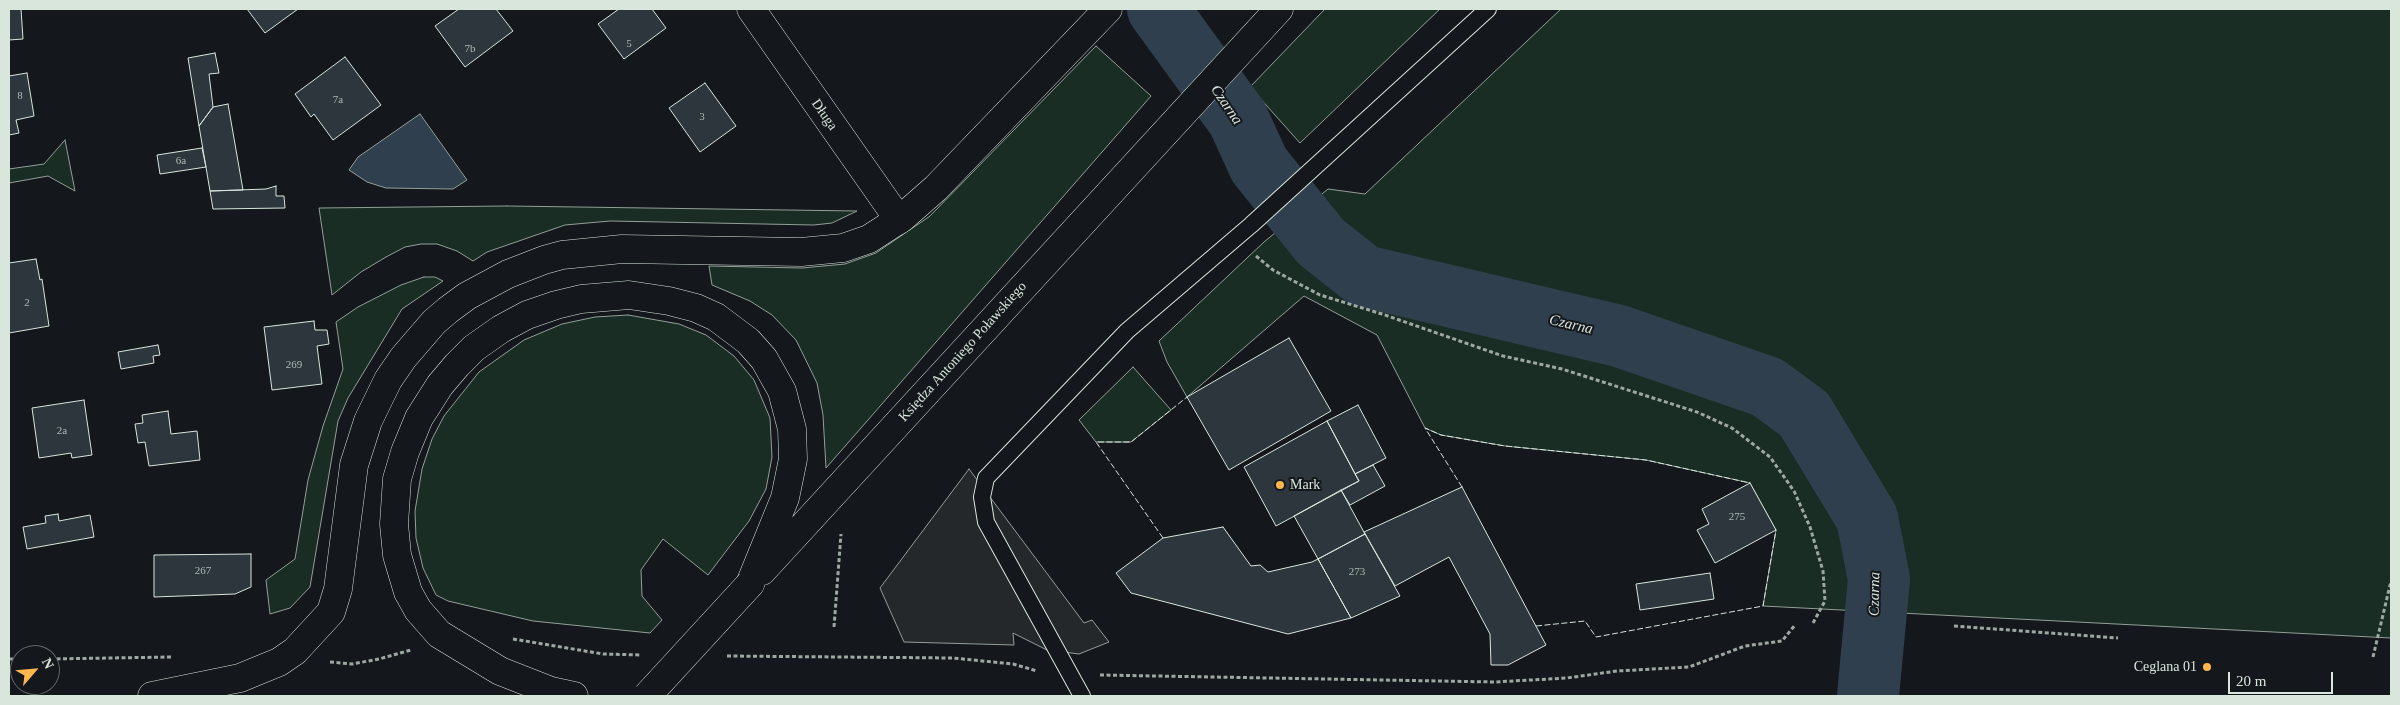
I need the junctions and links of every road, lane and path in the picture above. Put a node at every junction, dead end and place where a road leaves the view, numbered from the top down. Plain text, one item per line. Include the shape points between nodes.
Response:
1 (751, 9) edge
2 (1488, 9) edge
3 (1271, 17) edge
4 (1100, 18) edge
5 (899, 220) junction
6 (1229, 242) junction
7 (841, 531) dead end
8 (2391, 581) edge
9 (750, 584) junction
10 (1813, 623) dead end
11 (1795, 625) dead end
12 (1954, 626) dead end
13 (834, 627) dead end
14 (506, 636) dead end
15 (2118, 638) dead end
16 (446, 640) junction
17 (643, 655) dead end
18 (723, 656) dead end
19 (174, 657) dead end
20 (2373, 657) dead end
21 (60, 659) edge
22 (328, 662) dead end
23 (1070, 674) junction
24 (152, 696) edge
25 (574, 696) edge
26 (647, 696) edge
27 (1082, 696) edge

1 - 5 main road, Długa
2 - 6 lane
3 - 9 main road, Księdza Antoniego Poławskiego
4 - 5 main road via 936,188
5 - 24 main road via 869,239 842,248 777,253 603,250 544,260 468,296 434,322 403,358 384,387 368,421 354,465 338,589 332,612 295,651 279,662 240,678
6 - 10 path via 1320,295 1503,356 1562,369 1697,412 1732,428 1770,457 1794,491 1810,527 1823,571 1825,601
6 - 23 lane via 1127,331 986,478 982,497 986,522
7 - 13 path
8 - 20 path
9 - 16 main road via 785,498 792,472 789,414 771,370 748,341 716,317 696,308 669,300 628,295 581,298 528,315 474,348 440,385 408,442 395,502 397,555 403,581 418,610
9 - 26 main road, Księdza Antoniego Poławskiego, bridge
11 - 23 path via 1782,641 1744,646 1689,667 1567,678 1475,682
12 - 15 path
14 - 17 path via 522,642 603,654
16 - 22 path via 379,659 352,664
16 - 25 main road via 514,678
18 - 23 path via 953,658
19 - 21 path
23 - 27 lane

